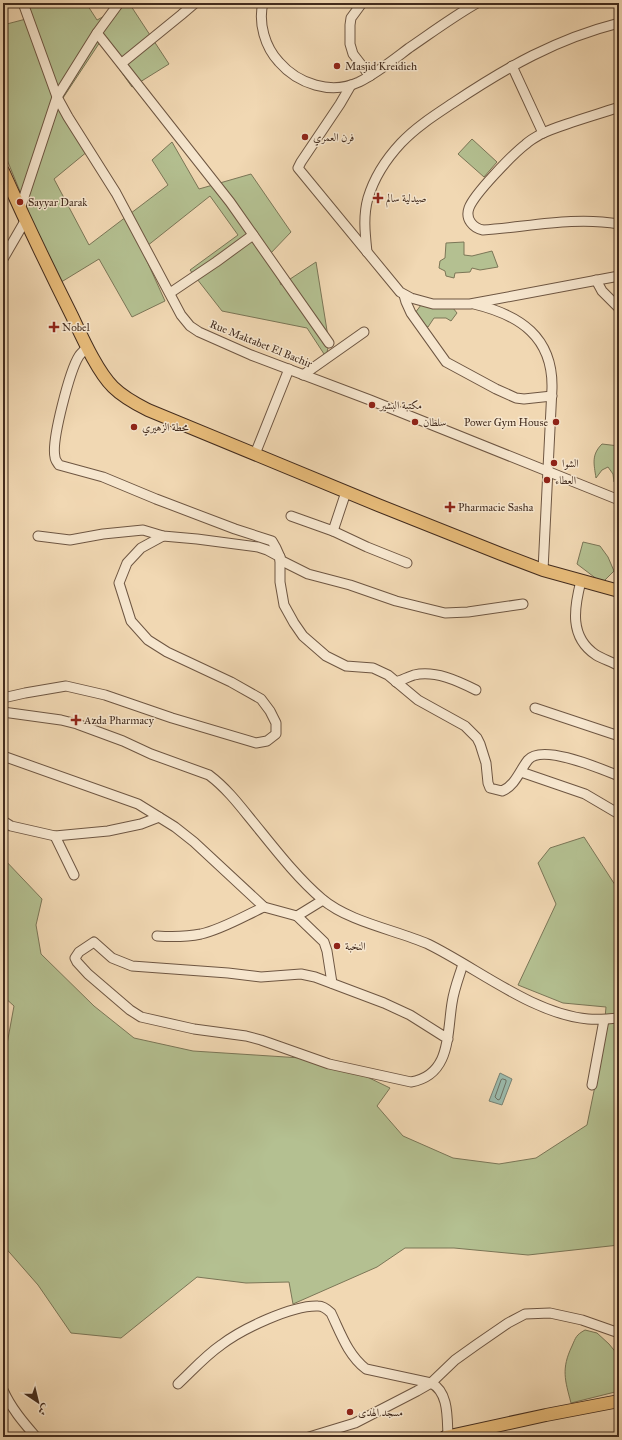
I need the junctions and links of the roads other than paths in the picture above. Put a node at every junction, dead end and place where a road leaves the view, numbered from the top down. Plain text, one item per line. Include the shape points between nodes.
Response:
1 (23, 3) edge
2 (119, 3) edge
3 (195, 3) edge
4 (263, 3) edge
5 (362, 3) edge
6 (478, 3) edge
7 (619, 23) edge
8 (96, 33) junction
9 (122, 63) junction
10 (512, 66) junction
11 (370, 76) junction
12 (351, 85) junction
13 (57, 97) junction
14 (619, 107) edge
15 (543, 133) junction
16 (3, 171) edge
17 (20, 209) junction
18 (25, 221) junction
19 (619, 224) edge
20 (253, 235) junction
21 (367, 252) junction
22 (3, 259) edge
23 (619, 276) edge
24 (596, 280) junction
25 (170, 293) junction
26 (404, 295) junction
27 (506, 297) junction
28 (470, 304) junction
29 (619, 308) edge
30 (510, 316) junction
31 (364, 332) dead end
32 (328, 342) dead end
33 (87, 347) junction
34 (289, 369) junction
35 (303, 374) junction
36 (552, 396) junction
37 (255, 454) junction
38 (548, 472) junction
39 (346, 492) junction
40 (619, 500) edge
41 (291, 516) dead end
42 (333, 531) junction
43 (38, 536) dead end
44 (163, 536) junction
45 (280, 559) junction
46 (407, 563) dead end
47 (543, 570) junction
48 (581, 581) junction
49 (619, 591) edge
50 (523, 604) dead end
51 (619, 666) edge
52 (396, 682) junction
53 (476, 690) dead end
54 (3, 699) edge
55 (3, 703) edge
56 (535, 708) dead end
57 (3, 712) edge
58 (619, 736) edge
59 (3, 756) edge
60 (521, 772) junction
61 (619, 776) edge
62 (619, 814) edge
63 (159, 816) junction
64 (3, 821) edge
65 (55, 836) junction
66 (74, 876) dead end
67 (323, 900) junction
68 (264, 907) junction
69 (297, 916) junction
70 (157, 936) dead end
71 (463, 964) junction
72 (332, 983) junction
73 (619, 1018) edge
74 (604, 1020) junction
75 (448, 1039) junction
76 (592, 1085) dead end
77 (619, 1333) edge
78 (430, 1382) junction
79 (178, 1384) dead end
80 (3, 1390) edge
81 (619, 1401) edge
82 (446, 1436) edge
83 (36, 1437) edge
84 (309, 1437) edge

1 - 13 street, Rue Maktabet El Bachir
2 - 8 street
3 - 9 street
4 - 12 street via 261,22 265,37 275,58 285,69 316,86 326,88
5 - 11 street via 351,18 350,44 353,54
6 - 11 street
7 - 10 street via 567,39
8 - 9 street
8 - 13 street
9 - 20 street
10 - 15 street
10 - 21 street via 419,126 400,143 382,169 369,196 364,219
11 - 12 street
12 - 21 street via 298,168
13 - 17 street
13 - 25 street, Rue Maktabet El Bachir via 116,192
14 - 15 street
15 - 19 street via 526,144 506,163 472,202 468,215 473,226 483,230 556,222
16 - 17 main road
17 - 18 main road
18 - 22 street
18 - 33 main road
20 - 25 street
20 - 32 street
21 - 26 street
23 - 24 street
24 - 27 street
24 - 29 street via 602,291
25 - 34 street, Rue Maktabet El Bachir via 186,322 199,332
26 - 28 street via 433,304
26 - 36 street via 411,313 446,362 516,398
27 - 28 street
27 - 30 street via 505,308
28 - 30 street
30 - 36 street via 533,332 545,350 552,376
31 - 35 street
33 - 37 main road via 112,387 132,402
33 - 45 street via 79,355 61,409 54,448 57,462 63,467 104,478 272,541
34 - 35 street, Rue Maktabet El Bachir
34 - 37 street
35 - 38 street, Rue Maktabet El Bachir
36 - 38 street
37 - 39 main road
38 - 40 street, Rue Maktabet El Bachir
38 - 47 street
39 - 42 street
39 - 47 main road
41 - 42 street
42 - 46 street
43 - 44 street via 70,540 143,530
44 - 45 street via 258,547
44 - 54 street via 141,548 127,563 119,583 131,621 148,640 167,652 261,699 276,723 276,734 267,741 256,743 104,695 66,686
45 - 50 street via 308,574 396,601 445,612 468,612
45 - 52 street via 284,605 303,636 326,656 346,666 380,670
47 - 48 main road
48 - 49 main road
48 - 51 street via 575,608 578,632 583,643 597,656
52 - 53 street via 414,675 440,675
52 - 60 street via 418,700 465,726 477,738 486,763 490,788 505,790
54 - 55 street
56 - 58 street
57 - 67 street via 77,724 209,775 232,796 272,845
59 - 63 street via 138,804
60 - 61 street via 530,758 547,754
60 - 62 street via 585,794
63 - 65 street via 141,824 108,831
63 - 68 street via 194,842
64 - 65 street via 11,826
65 - 66 street
67 - 69 street
67 - 71 street via 344,913 428,944
68 - 69 street
68 - 70 street via 202,933 177,937
69 - 72 street via 324,942
71 - 74 street via 548,1009 578,1018
71 - 75 street via 452,1002
72 - 75 street via 403,1012
72 - 75 street via 301,974 261,977 132,966 112,958 94,942 75,958 88,974 142,1017 194,1029 246,1036 329,1064 402,1081 421,1080 432,1074 440,1065
73 - 74 street
74 - 76 street
77 - 78 street via 582,1320 550,1314 525,1314 503,1326 455,1360
78 - 79 street via 366,1369 350,1353 331,1313 319,1306 282,1314 240,1332 213,1350
78 - 82 street via 439,1388 444,1399
78 - 84 street via 355,1423
80 - 83 street via 19,1417
81 - 82 main road

